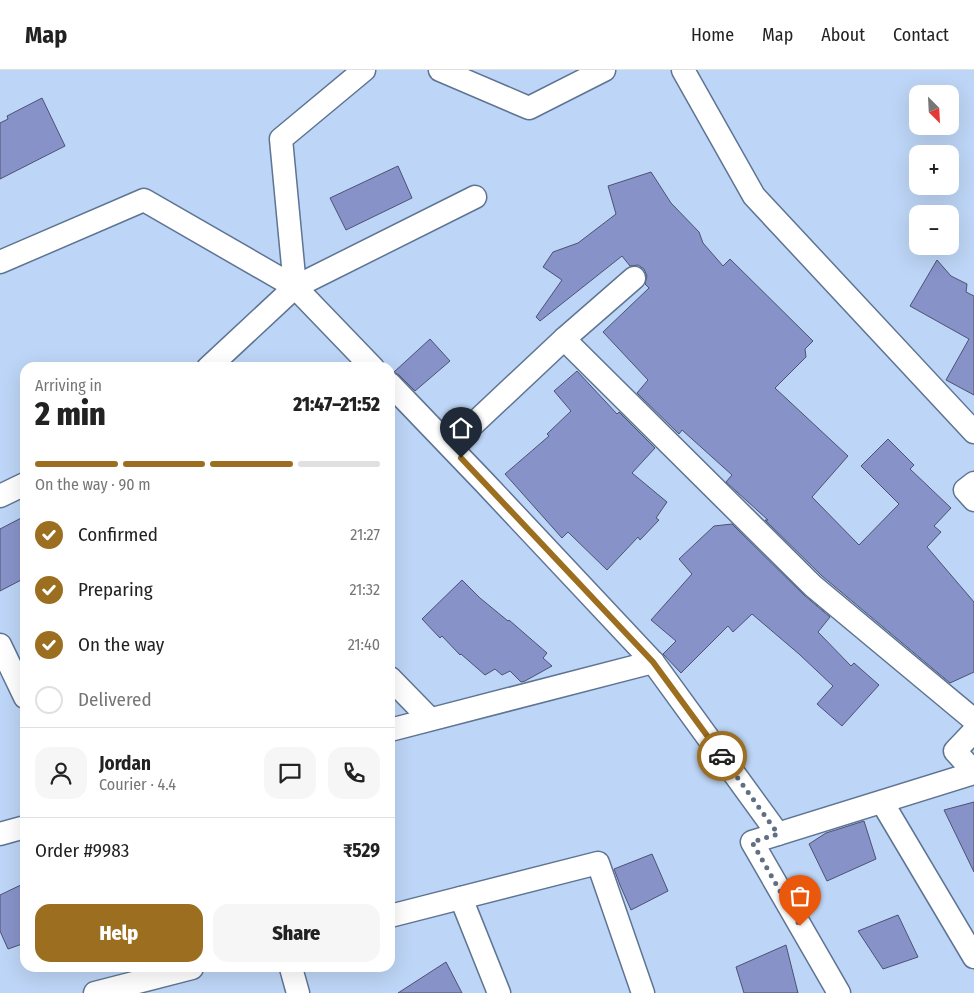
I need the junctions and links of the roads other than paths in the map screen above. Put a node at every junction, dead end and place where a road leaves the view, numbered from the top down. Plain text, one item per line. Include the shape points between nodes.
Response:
1 (364, 70) edge
2 (440, 70) edge
3 (604, 70) edge
4 (683, 70) edge
5 (475, 197) dead end
6 (0, 262) edge
7 (634, 278) dead end
8 (295, 286) junction
9 (564, 338) junction
10 (214, 362) edge
11 (368, 362) edge
12 (395, 389) edge
13 (974, 432) edge
14 (450, 446) junction
15 (974, 483) edge
16 (20, 486) edge
17 (0, 496) edge
18 (974, 500) edge
19 (0, 645) edge
20 (653, 662) junction
21 (395, 683) edge
22 (20, 687) edge
23 (430, 719) junction
24 (974, 720) edge
25 (395, 729) edge
26 (974, 731) edge
27 (974, 773) edge
28 (882, 802) junction
29 (20, 828) edge
30 (0, 834) edge
31 (778, 834) junction
32 (461, 898) junction
33 (395, 915) edge
34 (974, 957) edge
35 (176, 972) edge
36 (292, 972) edge
37 (95, 993) edge
38 (298, 993) edge
39 (500, 993) edge
40 (643, 993) edge
41 (839, 993) edge

1 - 8 street via 281,140
2 - 3 street via 529,108
4 - 13 street via 754,196
5 - 8 street
6 - 8 street via 144,200
7 - 9 street
8 - 10 street
8 - 11 street
9 - 14 street
9 - 24 street via 813,586
12 - 14 street
14 - 20 street
15 - 18 street via 965,490
16 - 17 street
19 - 22 street
20 - 23 street
20 - 31 street
21 - 23 street
23 - 25 street
26 - 27 street via 955,751
27 - 28 street
28 - 31 street
28 - 34 street
29 - 30 street
31 - 41 street via 752,842
32 - 33 street
32 - 39 street
32 - 40 street via 598,863
35 - 37 street
36 - 38 street

